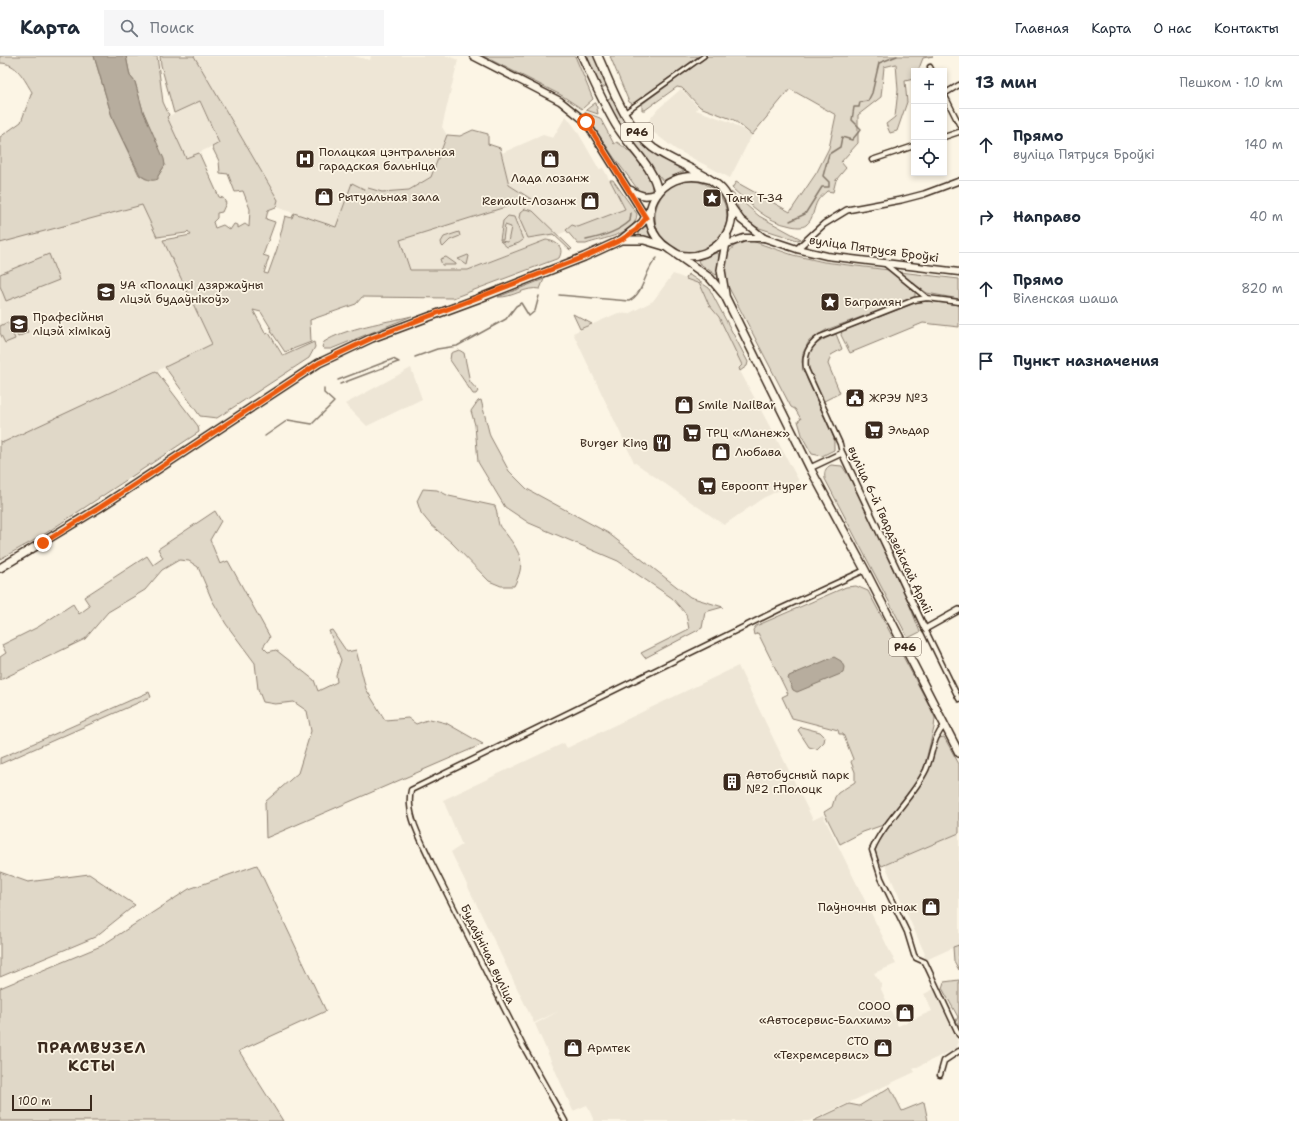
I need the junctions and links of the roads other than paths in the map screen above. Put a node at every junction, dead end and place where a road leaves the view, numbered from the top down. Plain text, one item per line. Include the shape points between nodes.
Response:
1 (473, 56) edge
2 (582, 56) edge
3 (598, 56) edge
4 (704, 56) edge
5 (959, 85) edge
6 (947, 92) edge
7 (947, 100) edge
8 (623, 114) junction
9 (959, 124) edge
10 (959, 132) edge
11 (947, 136) edge
12 (911, 147) edge
13 (872, 160) dead end
14 (708, 179) junction
15 (959, 181) edge
16 (628, 187) junction
17 (658, 192) junction
18 (731, 206) junction
19 (651, 208) junction
20 (646, 218) junction
21 (652, 227) junction
22 (727, 234) junction
23 (764, 238) junction
24 (621, 240) junction
25 (725, 246) junction
26 (665, 247) junction
27 (713, 249) junction
28 (797, 249) junction
29 (677, 254) junction
30 (884, 263) junction
31 (959, 272) edge
32 (725, 296) junction
33 (927, 298) junction
34 (959, 302) edge
35 (842, 453) junction
36 (810, 468) junction
37 (0, 568) edge
38 (865, 570) junction
39 (959, 610) edge
40 (925, 629) junction
41 (959, 699) edge
42 (946, 724) junction
43 (959, 753) edge
44 (959, 1035) edge
45 (959, 1051) edge
46 (940, 1075) dead end
47 (565, 1121) edge

1 - 16 main road via 560,101 578,115 586,122
2 - 17 main road, Р46 via 612,118 653,174
3 - 8 main road, Р46
4 - 8 street
5 - 6 street
7 - 9 street
8 - 14 main road, Р46 via 640,136 654,148
10 - 11 street
12 - 13 street
14 - 17 main road, Р46 via 680,177
14 - 18 main road, Р46 via 724,191
15 - 28 street via 901,200 847,210 824,224
16 - 17 main road via 645,196
16 - 20 main road
17 - 19 main road, Р46
18 - 22 main road, Р46 via 732,217
18 - 23 main road, вуліца Пятруся Броўкі via 741,220
19 - 20 main road
19 - 21 main road, Р46
20 - 21 main road
20 - 24 main road via 636,230
21 - 26 main road, Р46
22 - 25 main road, Р46
22 - 27 main road, Р46
23 - 25 main road, вуліца Пятруся Броўкі via 744,238
23 - 28 main road, вуліца Пятруся Броўкі
24 - 26 main road via 644,240
24 - 37 main road via 480,298 372,338 319,363 99,508
25 - 27 main road, вуліца Пятруся Броўкі
25 - 32 main road, Р46 via 721,277
26 - 29 main road, Р46
27 - 29 main road, Р46 via 691,257
28 - 30 main road, вуліца Пятруся Броўкі via 827,256
29 - 32 main road, Р46 via 710,278
30 - 31 main road, вуліца Пятруся Броўкі
30 - 33 street
32 - 36 main road, Р46
33 - 34 street
33 - 35 street, вуліца 6-й Гвардзейскай Арміі via 914,300 820,337 809,347 805,361 806,369
35 - 36 street
35 - 40 street, вуліца 6-й Гвардзейскай Арміі
36 - 38 main road, Р46
38 - 42 main road, Р46
38 - 47 street, Будаўнічая вуліца via 410,790 410,808 432,862 522,1046
39 - 40 street
40 - 41 street, вуліца 6-й Гвардзейскай Арміі
42 - 43 main road, Р46
42 - 44 street via 933,743 926,769 918,783 884,828 872,850 881,878 907,932 914,955 925,962
45 - 46 street via 944,1061

